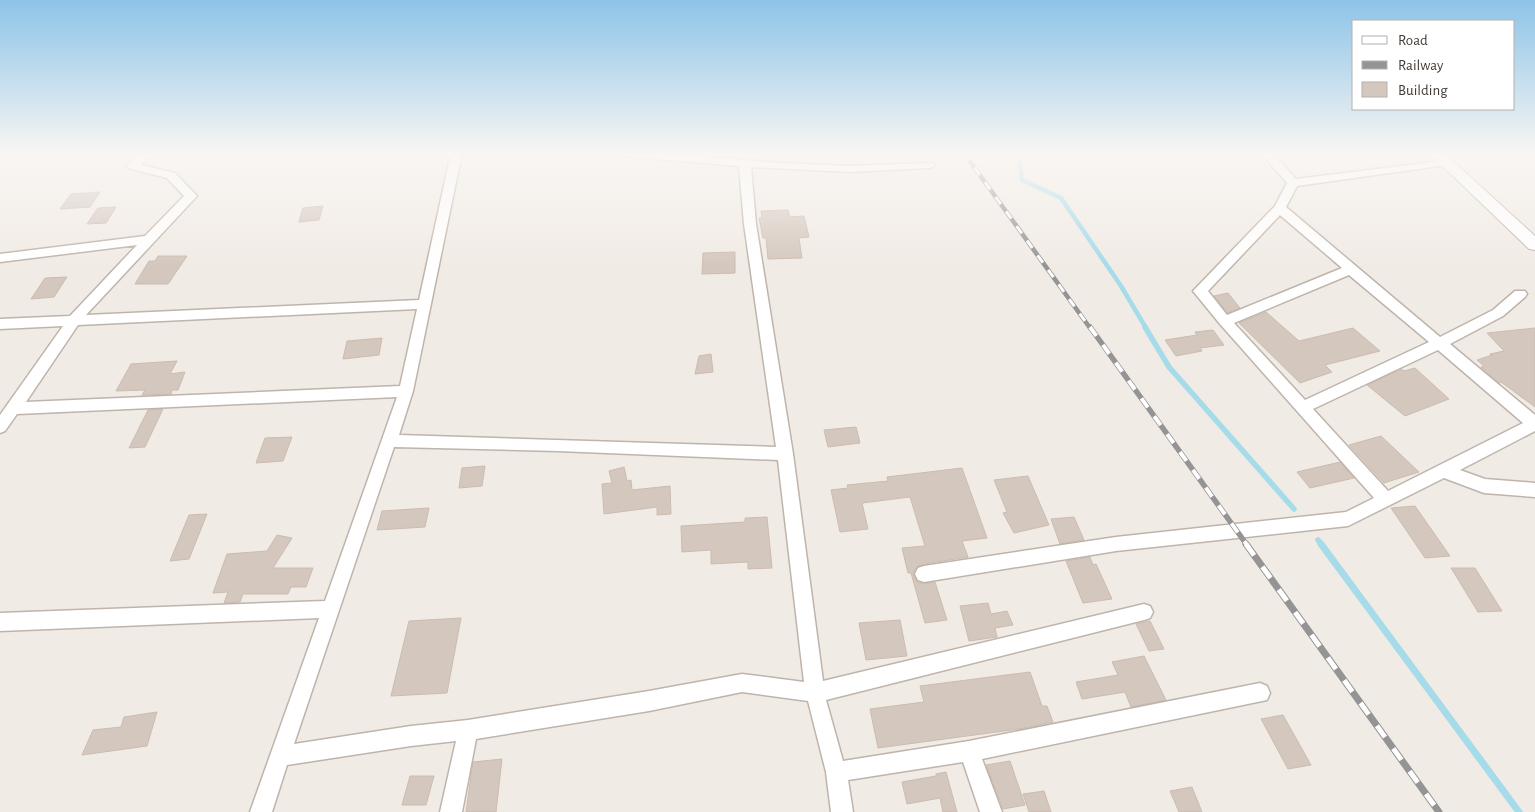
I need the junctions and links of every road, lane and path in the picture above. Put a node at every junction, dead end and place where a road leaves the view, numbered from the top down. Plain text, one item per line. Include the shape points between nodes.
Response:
1 (186, 191) edge
2 (449, 191) edge
3 (747, 191) edge
4 (1289, 191) edge
5 (1477, 191) edge
6 (1280, 208) junction
7 (149, 240) junction
8 (1535, 245) edge
9 (0, 258) edge
10 (1351, 269) junction
11 (1520, 294) dead end
12 (425, 304) junction
13 (74, 320) junction
14 (1225, 321) junction
15 (0, 324) edge
16 (1440, 343) junction
17 (406, 390) junction
18 (1304, 407) junction
19 (15, 408) junction
20 (0, 427) edge
21 (389, 441) junction
22 (785, 454) junction
23 (1445, 471) junction
24 (1535, 490) edge
25 (1385, 498) junction
26 (924, 574) dead end
27 (330, 609) junction
28 (1144, 612) dead end
29 (0, 622) edge
30 (815, 693) junction
31 (1260, 693) dead end
32 (468, 730) junction
33 (969, 752) junction
34 (282, 756) junction
35 (836, 772) junction
36 (261, 812) edge
37 (451, 812) edge
38 (842, 812) edge
39 (991, 812) edge

1 - 7 street via 191,196
2 - 12 street
3 - 22 street
4 - 6 street
5 - 8 street
6 - 10 street
6 - 14 street via 1200,291
7 - 9 street
7 - 13 street
10 - 14 street
10 - 16 street
11 - 16 street via 1498,313
12 - 13 street
12 - 17 street
13 - 15 street
13 - 19 street
14 - 18 street
16 - 18 street
16 - 23 street via 1535,424
17 - 19 street
17 - 21 street
18 - 25 street
19 - 20 street
21 - 22 street
21 - 27 street
22 - 30 street
23 - 24 street via 1484,486
23 - 25 street
25 - 26 street via 1348,519 1116,544
27 - 29 street
27 - 34 street
28 - 30 street
30 - 32 street via 742,682 649,701
30 - 35 street
31 - 33 street
32 - 34 street
32 - 37 street
33 - 35 street
33 - 39 street
34 - 36 street
35 - 38 street

